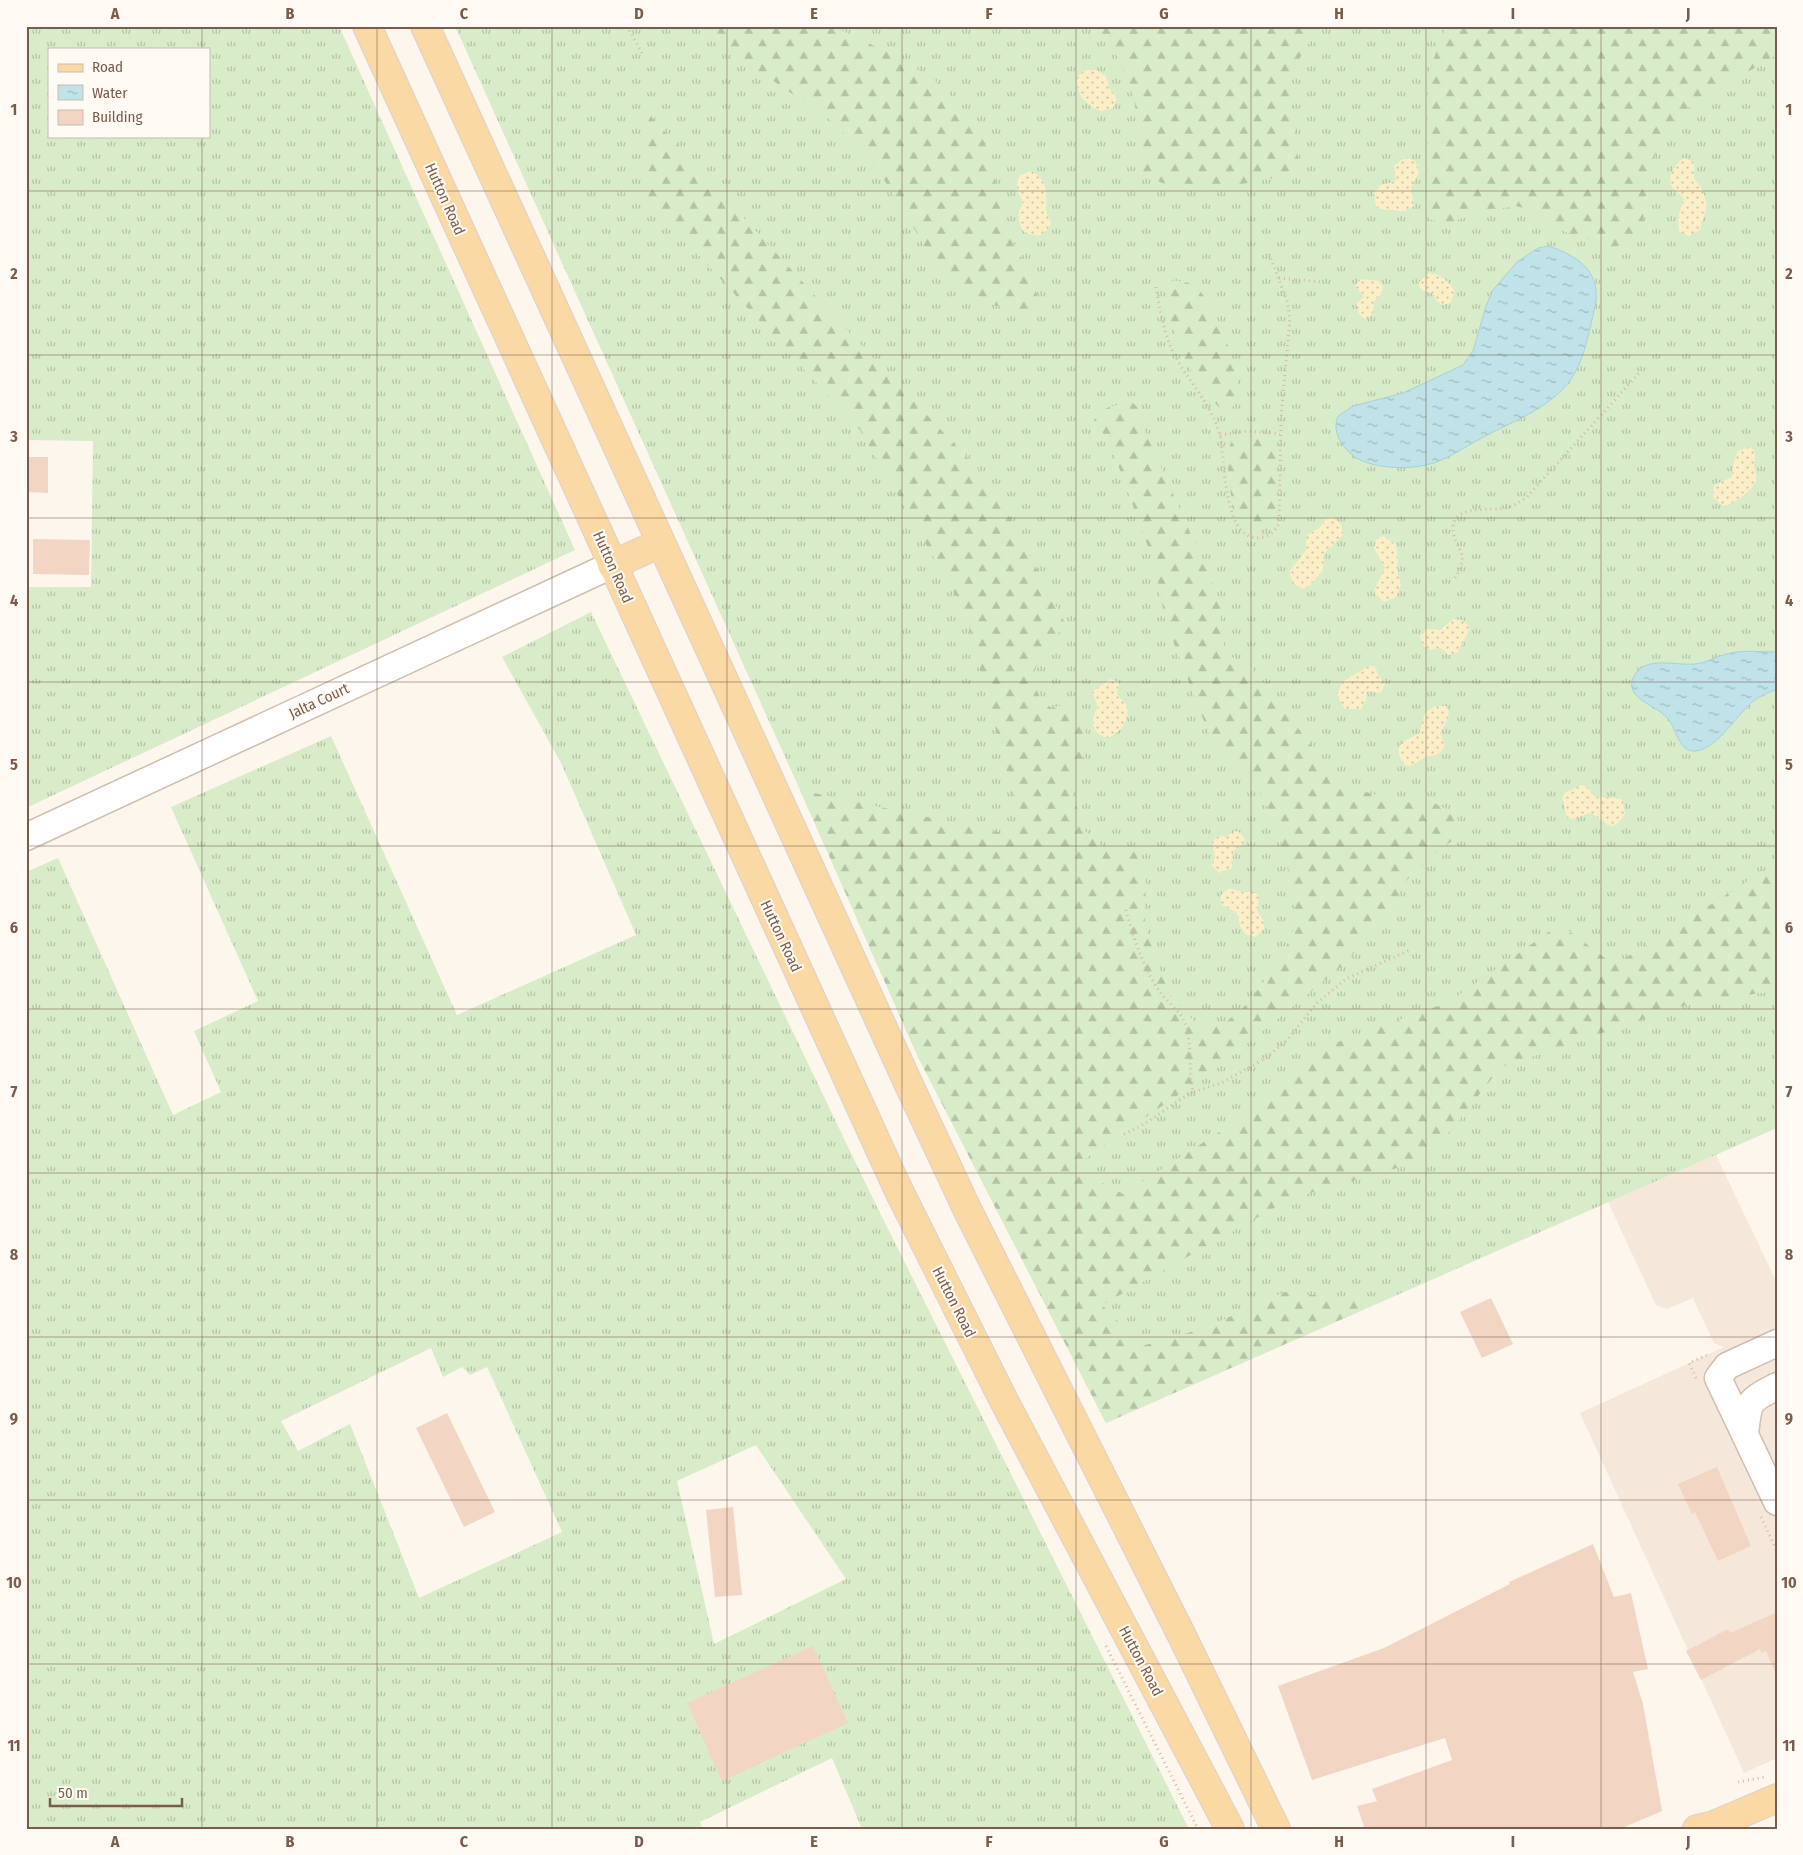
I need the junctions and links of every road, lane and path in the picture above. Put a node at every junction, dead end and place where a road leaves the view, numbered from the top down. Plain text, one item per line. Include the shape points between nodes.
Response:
1 (367, 26) edge
2 (425, 26) edge
3 (627, 26) edge
4 (643, 55) dead end
5 (1269, 254) dead end
6 (1279, 278) junction
7 (1321, 282) dead end
8 (1156, 287) dead end
9 (1641, 371) dead end
10 (1280, 434) junction
11 (1220, 435) junction
12 (662, 543) junction
13 (612, 565) junction
14 (1455, 578) dead end
15 (26, 836) edge
16 (1126, 910) dead end
17 (1410, 950) dead end
18 (1193, 1092) junction
19 (1124, 1134) dead end
20 (1777, 1343) edge
21 (1777, 1386) edge
22 (1740, 1399) junction
23 (1777, 1502) edge
24 (1738, 1782) dead end
25 (1772, 1788) edge
26 (1276, 1827) edge
27 (1707, 1827) edge
28 (1230, 1829) edge

1 - 13 main road, Hutton Road
2 - 12 main road
3 - 4 path
5 - 6 path
6 - 7 path
6 - 10 path via 1290,318
8 - 11 path via 1162,321 1174,354 1214,419
9 - 14 path via 1526,498 1507,508 1469,510 1456,519 1452,525 1462,563
10 - 11 path via 1248,431
10 - 11 path via 1279,523 1276,529 1262,538 1244,531 1227,500
12 - 13 main road
12 - 26 main road via 967,1209
13 - 15 street, Jalta Court
13 - 28 main road, Hutton Road via 898,1189 1002,1397
16 - 18 path via 1146,968 1186,1025
17 - 18 path via 1346,979 1317,1003 1287,1040 1266,1058 1222,1083
18 - 19 path via 1141,1127
20 - 22 street via 1720,1372 1718,1378
21 - 22 street
22 - 23 street via 1748,1408 1745,1434
24 - 25 path
25 - 27 main road

